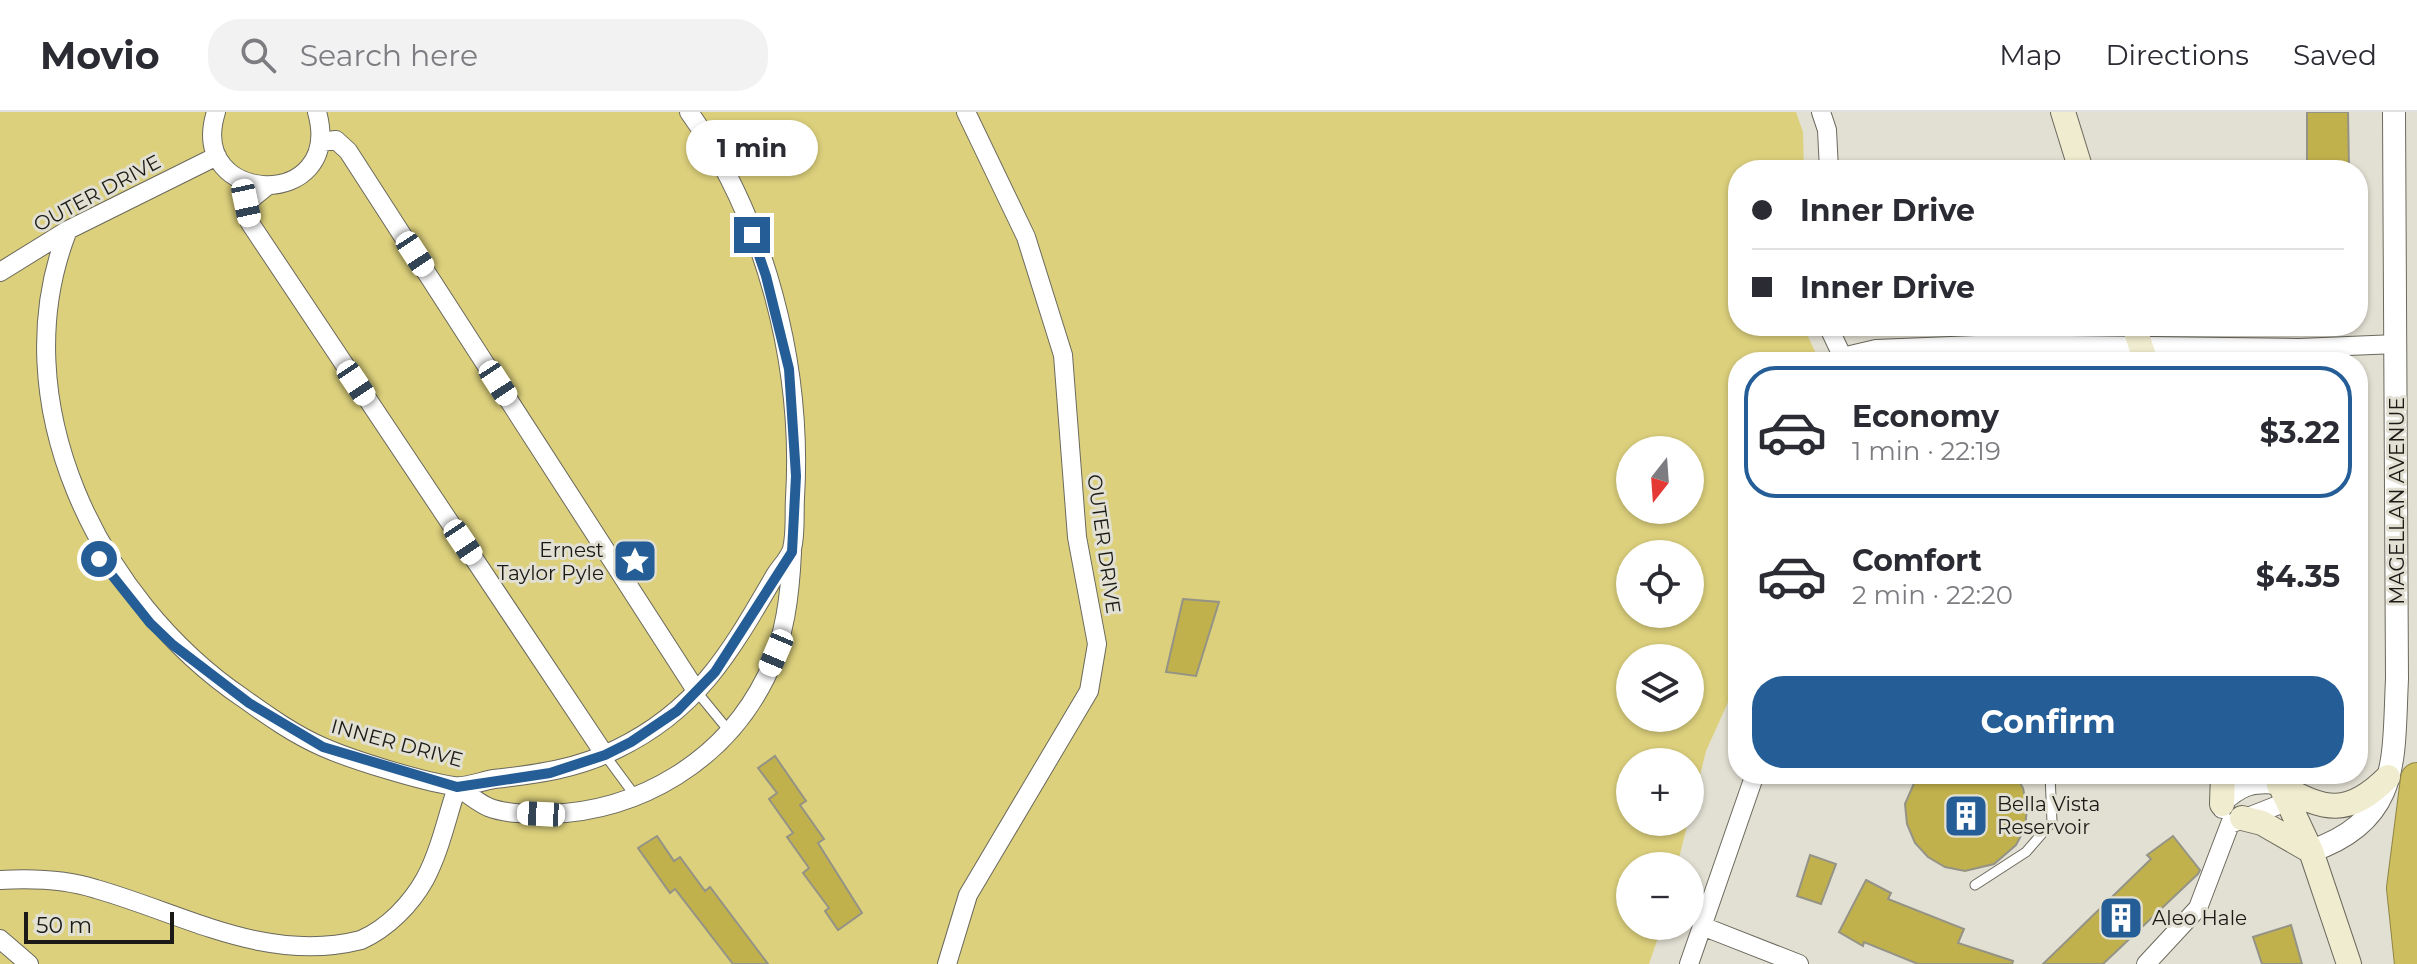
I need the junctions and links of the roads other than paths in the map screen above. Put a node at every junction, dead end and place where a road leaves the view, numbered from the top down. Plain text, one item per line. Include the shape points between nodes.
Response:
1 (216, 112) edge
2 (317, 112) edge
3 (689, 112) edge
4 (966, 112) edge
5 (1821, 112) edge
6 (2063, 112) edge
7 (2394, 112) edge
8 (321, 142) junction
9 (217, 156) junction
10 (1828, 160) edge
11 (2078, 160) edge
12 (266, 187) junction
13 (68, 230) junction
14 (0, 272) edge
15 (31, 302) dead end
16 (2397, 344) junction
17 (2140, 345) edge
18 (1867, 352) edge
19 (59, 497) dead end
20 (792, 552) junction
21 (697, 692) junction
22 (729, 731) junction
23 (605, 755) junction
24 (2403, 778) edge
25 (1752, 784) edge
26 (2050, 784) edge
27 (2225, 784) edge
28 (2252, 784) edge
29 (457, 787) junction
30 (2280, 787) edge
31 (636, 797) junction
32 (2232, 811) junction
33 (2311, 851) junction
34 (0, 880) edge
35 (1975, 885) dead end
36 (1704, 920) edge
37 (1704, 927) edge
38 (0, 939) edge
39 (1697, 940) edge
40 (29, 964) edge
41 (947, 964) edge
42 (1689, 964) edge
43 (1799, 964) edge
44 (2146, 964) edge
45 (2349, 964) edge
46 (2411, 964) edge

1 - 9 street via 212,128
2 - 8 street
3 - 20 street via 735,195 782,335 795,428
4 - 41 street, OUTER DRIVE via 1026,237 1063,355 1077,537 1097,652 1083,704 968,895
5 - 10 street
6 - 11 main road
7 - 16 street, MAGELLAN AVENUE
8 - 12 street via 307,169 281,185
8 - 21 street via 336,140 348,151
9 - 12 street via 238,179
9 - 13 street, OUTER DRIVE
12 - 23 street via 246,203 250,223
13 - 14 street, OUTER DRIVE
13 - 15 street via 43,269
16 - 17 street
16 - 24 street, MAGELLAN AVENUE via 2397,679
17 - 18 street via 2001,344
19 - 29 street, INNER DRIVE via 108,572 150,623 232,691 323,747
20 - 21 street, INNER DRIVE via 731,651
20 - 22 street via 788,605 776,653 755,697
21 - 22 lane
21 - 23 street, INNER DRIVE via 656,727
22 - 31 street via 688,769
23 - 29 street, INNER DRIVE via 550,773
23 - 31 lane
24 - 30 main road via 2338,808
24 - 33 street, MAGELLAN AVENUE via 2345,837
24 - 46 highway via 2403,888
25 - 36 street
26 - 35 lane via 2052,822 2026,852
27 - 32 main road
28 - 32 street via 2238,789
29 - 31 street via 489,807 541,814 592,809
29 - 34 street via 434,860 414,897 366,938 327,953 264,953 95,888
30 - 32 street
30 - 33 main road
32 - 33 main road
32 - 44 street via 2198,908
33 - 45 main road
37 - 43 street
38 - 40 street
39 - 42 street

